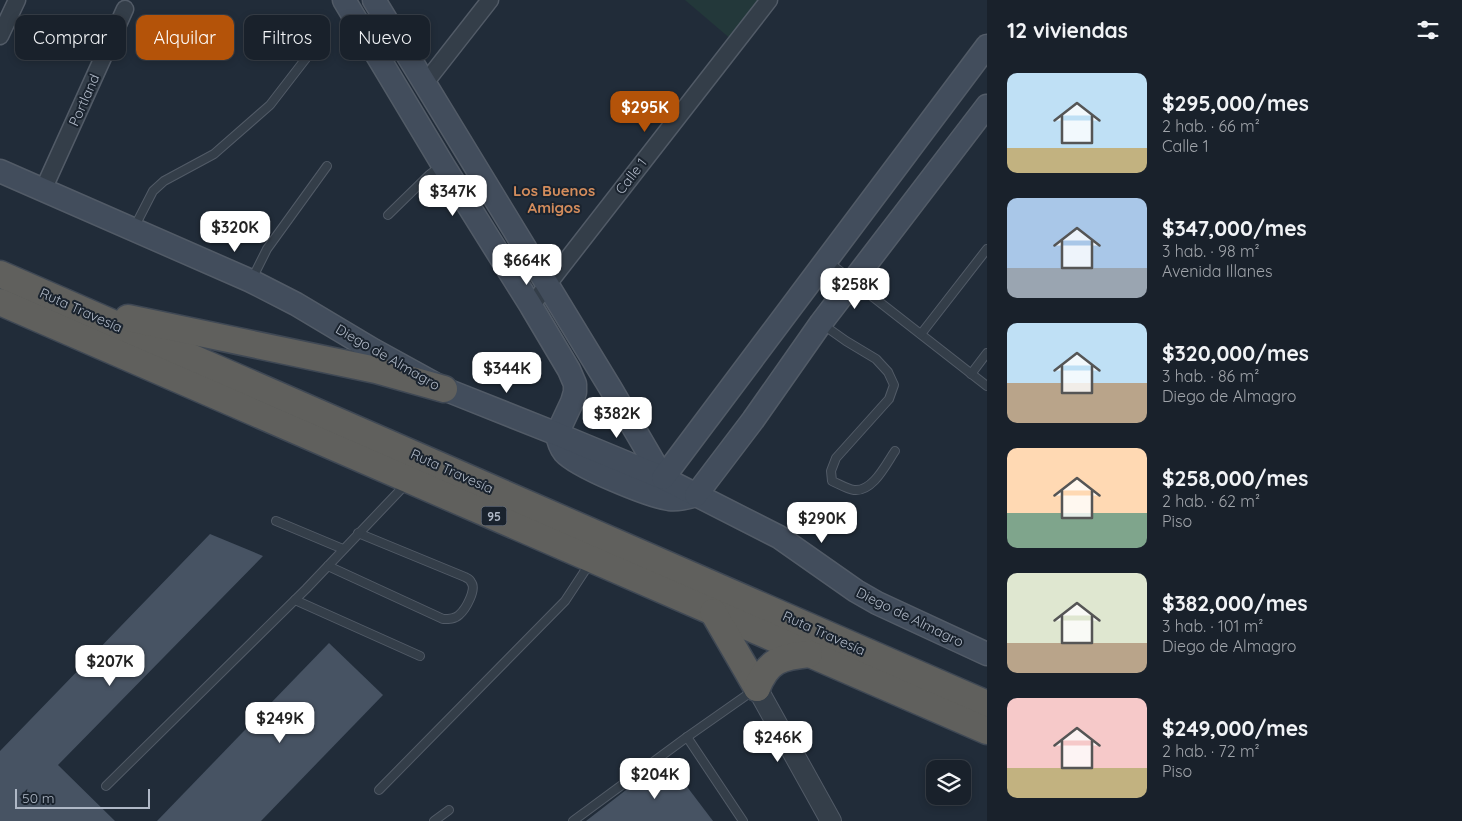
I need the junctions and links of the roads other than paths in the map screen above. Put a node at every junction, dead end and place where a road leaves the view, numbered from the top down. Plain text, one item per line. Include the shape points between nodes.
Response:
1 (17, 0) edge
2 (344, 0) edge
3 (374, 0) edge
4 (490, 0) edge
5 (768, 0) edge
6 (125, 9) dead end
7 (0, 36) edge
8 (987, 46) edge
9 (305, 60) edge
10 (425, 83) junction
11 (987, 106) edge
12 (443, 165) junction
13 (327, 166) dead end
14 (0, 171) edge
15 (43, 190) junction
16 (388, 215) dead end
17 (134, 229) junction
18 (987, 250) edge
19 (827, 261) junction
20 (0, 274) edge
21 (251, 280) junction
22 (853, 281) junction
23 (548, 285) junction
24 (58, 300) junction
25 (0, 302) edge
26 (531, 306) junction
27 (821, 323) junction
28 (921, 334) junction
29 (987, 354) edge
30 (971, 374) junction
31 (987, 386) edge
32 (444, 390) junction
33 (557, 434) junction
34 (895, 451) dead end
35 (663, 478) junction
36 (409, 480) junction
37 (696, 495) junction
38 (276, 521) dead end
39 (358, 533) junction
40 (344, 549) junction
41 (592, 559) junction
42 (328, 566) junction
43 (295, 600) junction
44 (713, 612) junction
45 (809, 654) junction
46 (987, 654) edge
47 (420, 656) dead end
48 (756, 688) junction
49 (987, 704) edge
50 (987, 731) edge
51 (687, 736) junction
52 (106, 786) dead end
53 (379, 790) dead end
54 (449, 810) dead end
55 (434, 821) edge
56 (574, 821) edge
57 (743, 821) edge
58 (831, 821) edge

1 - 7 street
2 - 12 main road
3 - 10 main road
4 - 10 street
5 - 23 street, Calle 1
6 - 15 street, Portland
8 - 19 main road
9 - 17 lane via 270,105 214,154 152,191
10 - 23 main road
11 - 22 main road
12 - 16 lane
12 - 26 main road
13 - 21 lane via 266,249
14 - 15 main road, Diego de Almagro
15 - 17 main road, Diego de Almagro
17 - 21 main road, Diego de Almagro
18 - 28 lane
19 - 22 lane
19 - 35 main road
20 - 24 highway, Ruta Travesía / 95
21 - 32 main road, Diego de Almagro
22 - 27 main road
22 - 28 lane
23 - 26 street, Calle 1
23 - 35 main road
24 - 32 highway via 376,370
24 - 49 highway, Ruta Travesía / 95
25 - 36 highway, Ruta Travesía / 95
26 - 33 main road via 575,384 572,402
27 - 34 lane via 876,359 894,385 889,399 836,458 831,471 832,481 853,490 863,490 872,484
27 - 37 main road
28 - 30 lane
29 - 30 lane
30 - 31 lane
32 - 33 main road, Diego de Almagro
33 - 35 main road, Diego de Almagro
33 - 37 main road via 563,451 595,471 668,498
35 - 37 main road, Diego de Almagro
36 - 39 lane
36 - 41 highway, Ruta Travesía / 95
37 - 46 main road, Diego de Almagro via 779,537 877,604
38 - 40 lane
39 - 40 lane
39 - 42 lane via 472,582 473,593 464,610 458,616 444,619
40 - 42 lane
41 - 44 highway, Ruta Travesía / 95
41 - 53 lane via 565,602
42 - 43 lane
43 - 47 lane
43 - 52 lane
44 - 45 highway, Ruta Travesía / 95
44 - 48 highway
45 - 48 highway via 777,660 761,676
45 - 50 highway, Ruta Travesía / 95
48 - 51 lane
48 - 58 street
51 - 56 lane
51 - 57 lane
54 - 55 lane

